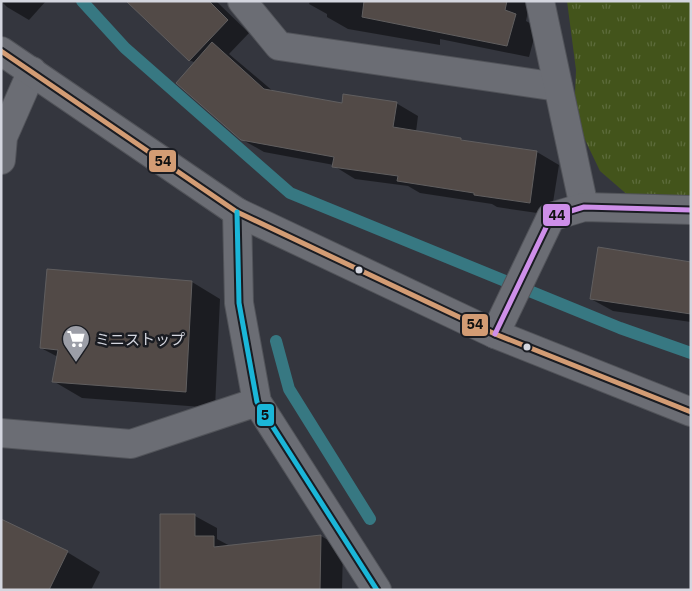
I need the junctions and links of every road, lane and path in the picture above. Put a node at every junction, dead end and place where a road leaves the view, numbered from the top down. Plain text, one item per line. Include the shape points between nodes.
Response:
1 (242, 1) edge
2 (540, 1) edge
3 (1, 51) edge
4 (32, 72) junction
5 (558, 87) junction
6 (1, 160) edge
7 (584, 207) junction
8 (691, 210) edge
9 (237, 212) junction
10 (495, 334) junction
11 (257, 402) junction
12 (691, 412) edge
13 (1, 433) edge
14 (377, 590) edge

1 - 5 street via 279,46
2 - 5 street
3 - 4 street
4 - 6 street via 3,137
4 - 9 street
5 - 7 street
7 - 8 street
7 - 10 street via 551,217
9 - 10 street
9 - 11 street via 239,303
10 - 12 street
11 - 13 street via 131,444
11 - 14 street

